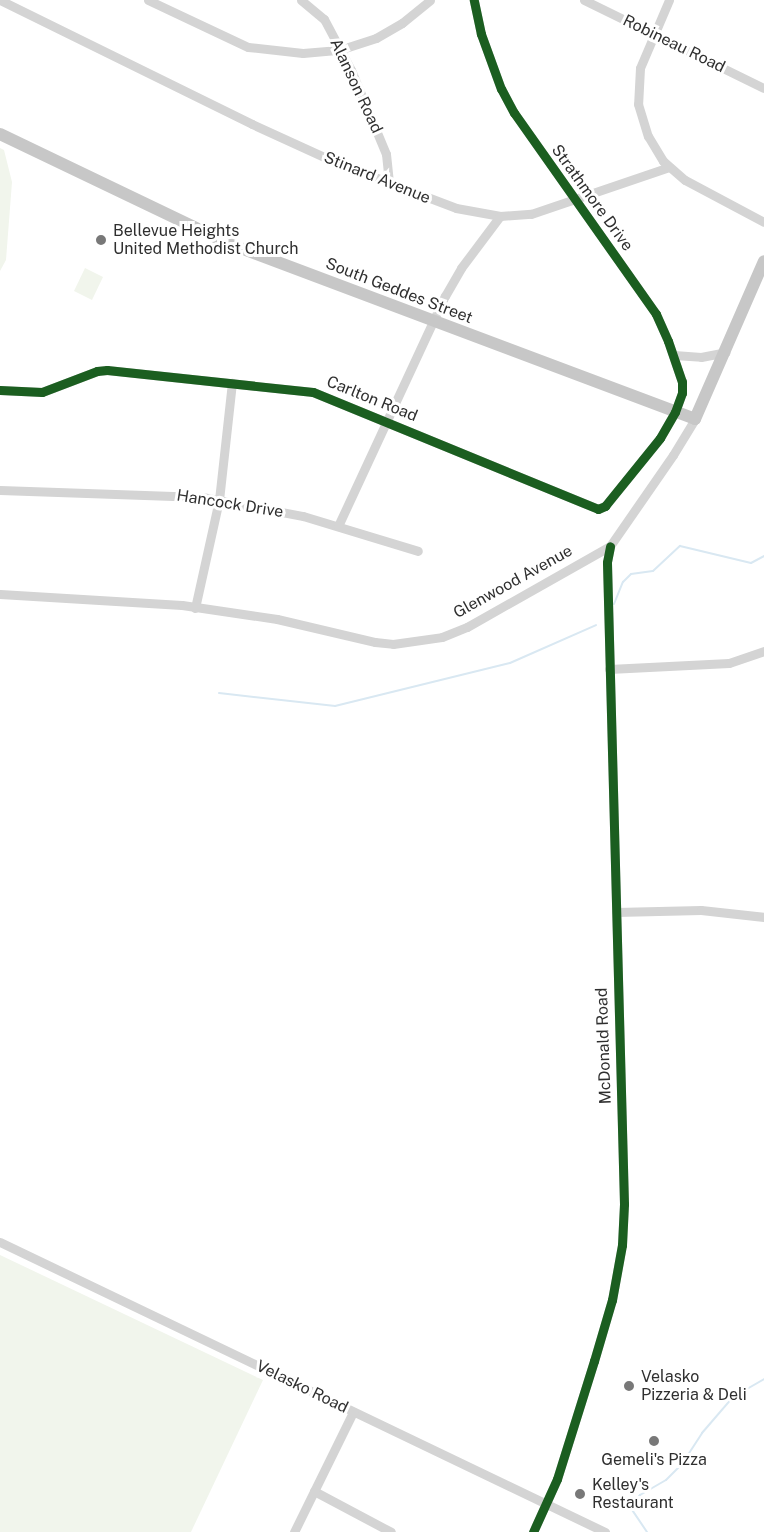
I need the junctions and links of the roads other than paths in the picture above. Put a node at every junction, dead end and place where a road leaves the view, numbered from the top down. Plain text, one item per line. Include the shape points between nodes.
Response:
1 (0, 0) edge
2 (148, 0) edge
3 (301, 0) edge
4 (430, 0) edge
5 (474, 0) edge
6 (584, 0) edge
7 (669, 0) edge
8 (653, 33) junction
9 (339, 50) junction
10 (764, 88) edge
11 (0, 134) edge
12 (669, 167) junction
13 (389, 184) junction
14 (576, 200) junction
15 (500, 216) junction
16 (764, 222) edge
17 (764, 261) edge
18 (434, 321) junction
19 (726, 352) junction
20 (674, 355) junction
21 (232, 383) junction
22 (0, 390) edge
23 (675, 412) junction
24 (695, 419) junction
25 (388, 422) junction
26 (0, 490) edge
27 (219, 500) junction
28 (338, 526) junction
29 (610, 546) junction
30 (418, 551) dead end
31 (0, 594) edge
32 (195, 608) junction
33 (764, 651) edge
34 (609, 669) junction
35 (616, 912) junction
36 (764, 917) edge
37 (0, 1242) edge
38 (352, 1412) junction
39 (314, 1491) junction
40 (545, 1505) junction
41 (294, 1532) edge
42 (391, 1532) edge
43 (533, 1532) edge
44 (604, 1532) edge

1 - 13 street, Stinard Avenue via 252,124
2 - 9 street via 248,47 303,53
3 - 9 street, Alanson Road via 324,19
4 - 9 street via 376,38
5 - 14 street, Strathmore Drive via 481,34 501,89 543,158
6 - 8 street, Robineau Road
7 - 8 street
8 - 10 street, Robineau Road
8 - 12 street via 640,68 638,104 648,136
9 - 13 street, Alanson Road via 386,154
11 - 18 main road, South Geddes Street via 227,243
12 - 14 street, Stinard Avenue
12 - 16 street via 685,180
13 - 15 street, Stinard Avenue via 456,208
14 - 15 street, Stinard Avenue via 531,214
14 - 20 street, Strathmore Drive via 656,314
15 - 18 street via 461,268
17 - 19 main road, Glenwood Avenue
18 - 23 main road, South Geddes Street
18 - 25 street
19 - 20 street via 701,357
19 - 24 main road, Glenwood Avenue
20 - 23 street, Strathmore Drive via 682,393
21 - 22 street, Carlton Road via 106,370 42,392
21 - 25 street, Carlton Road via 313,392
21 - 27 street
23 - 24 main road, South Geddes Street
23 - 25 street, Carlton Road via 638,468 612,499 598,509
24 - 29 street, Glenwood Avenue
25 - 28 street
26 - 27 street, Hancock Drive via 175,494
27 - 28 street, Hancock Drive
27 - 32 street
28 - 30 street, Hancock Drive
29 - 32 street, Glenwood Avenue via 467,627 418,642 375,642 277,619
29 - 34 street, McDonald Road
31 - 32 street, Glenwood Avenue
33 - 34 street via 729,663
34 - 35 street, McDonald Road
35 - 36 street via 701,910
35 - 40 street, McDonald Road via 622,1245 612,1300 594,1361
37 - 38 street, Velasko Road
38 - 39 street
38 - 40 street, Velasko Road
39 - 41 street
39 - 42 street
40 - 43 street, McDonald Road
40 - 44 street, Velasko Road

